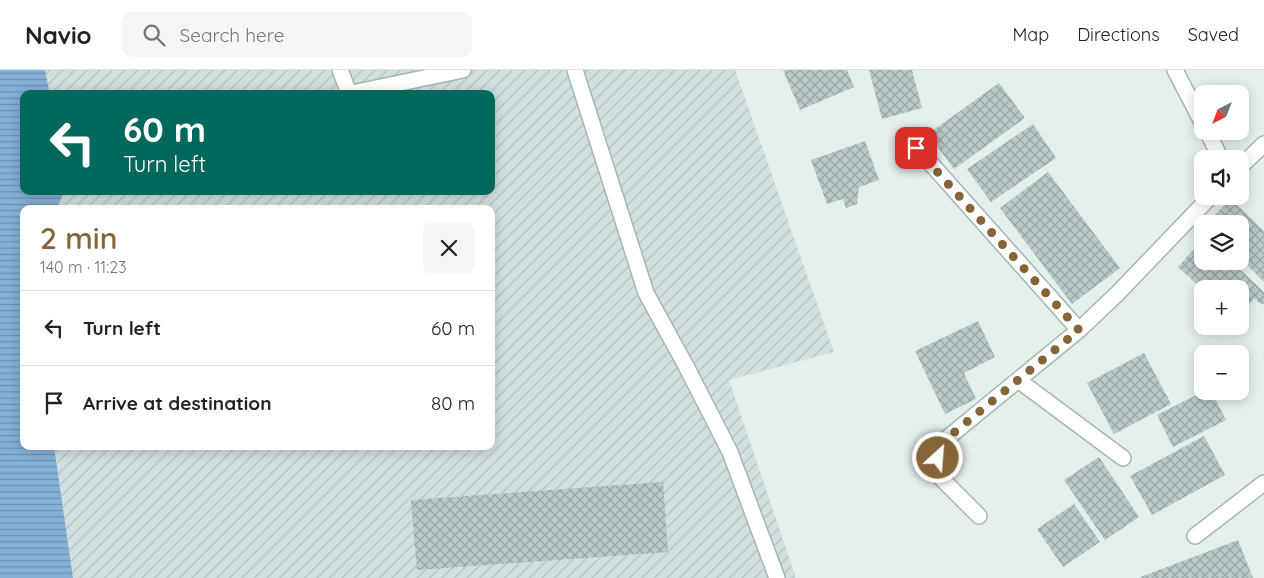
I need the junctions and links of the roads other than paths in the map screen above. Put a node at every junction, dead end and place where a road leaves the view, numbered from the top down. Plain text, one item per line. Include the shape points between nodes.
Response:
1 (340, 70) edge
2 (463, 70) edge
3 (575, 70) edge
4 (1176, 70) edge
5 (347, 90) edge
6 (367, 90) edge
7 (1194, 106) edge
8 (1264, 144) edge
9 (916, 148) dead end
10 (1249, 158) edge
11 (1202, 205) edge
12 (1079, 330) junction
13 (1018, 380) junction
14 (1123, 458) dead end
15 (1264, 483) edge
16 (979, 516) dead end
17 (1195, 536) dead end
18 (777, 578) edge

1 - 5 street
2 - 6 street
3 - 18 street via 646,293 730,452
4 - 7 street
8 - 10 street
9 - 12 street
11 - 12 street
12 - 13 street
13 - 14 street
13 - 16 street via 940,444 940,477
15 - 17 street

